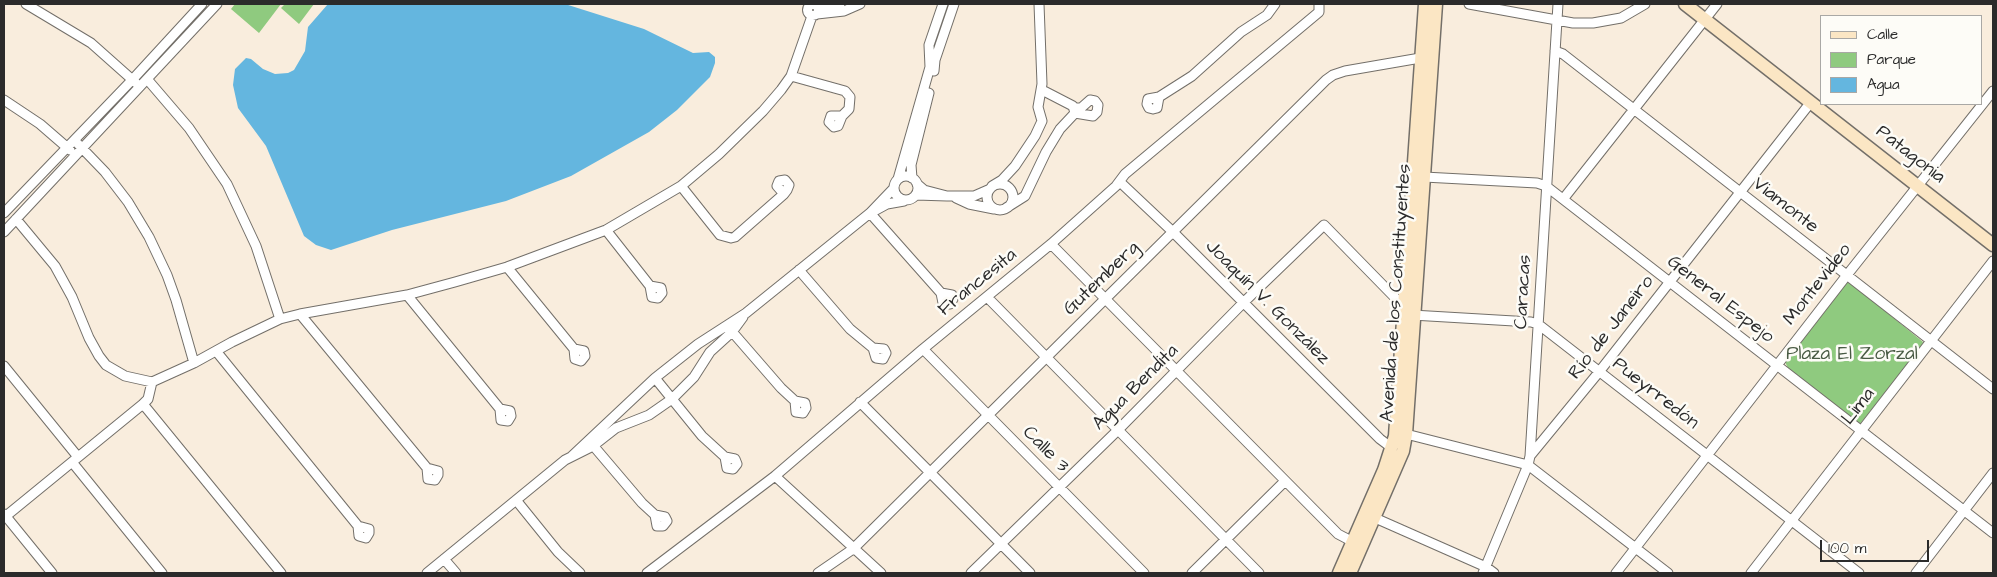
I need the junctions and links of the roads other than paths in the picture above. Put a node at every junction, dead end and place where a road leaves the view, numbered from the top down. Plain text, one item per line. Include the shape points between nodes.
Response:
1 (26, 4) edge
2 (217, 4) edge
3 (840, 4) edge
4 (860, 4) edge
5 (943, 4) edge
6 (954, 4) edge
7 (1039, 4) edge
8 (1276, 4) edge
9 (1425, 4) edge
10 (1436, 4) edge
11 (1469, 4) edge
12 (1558, 4) edge
13 (1645, 4) edge
14 (1685, 4) edge
15 (1717, 4) edge
16 (196, 6) edge
17 (1320, 6) edge
18 (811, 10) edge
19 (204, 17) junction
20 (1705, 19) junction
21 (1557, 22) junction
22 (1555, 51) junction
23 (1427, 57) junction
24 (932, 64) junction
25 (143, 68) junction
26 (791, 76) junction
27 (149, 78) junction
28 (132, 79) junction
29 (140, 87) junction
30 (1042, 90) junction
31 (1993, 91) edge
32 (1159, 97) dead end
33 (4, 100) edge
34 (1811, 102) junction
35 (1634, 109) junction
36 (842, 116) dead end
37 (70, 143) junction
38 (78, 152) junction
39 (1424, 177) junction
40 (898, 179) junction
41 (915, 181) junction
42 (1120, 182) junction
43 (681, 186) junction
44 (1546, 186) junction
45 (1919, 186) junction
46 (991, 188) junction
47 (893, 189) junction
48 (1740, 192) junction
49 (784, 194) dead end
50 (916, 195) junction
51 (950, 196) junction
52 (1564, 198) junction
53 (906, 201) junction
54 (1006, 208) junction
55 (994, 209) junction
56 (5, 211) edge
57 (870, 213) junction
58 (17, 218) junction
59 (5, 228) edge
60 (606, 230) junction
61 (1173, 232) junction
62 (1051, 244) junction
63 (1993, 245) edge
64 (1993, 261) edge
65 (507, 267) junction
66 (800, 270) junction
67 (1847, 275) junction
68 (1670, 282) junction
69 (650, 286) dead end
70 (941, 293) dead end
71 (407, 295) junction
72 (987, 297) junction
73 (1104, 299) junction
74 (1243, 303) junction
75 (1410, 312) junction
76 (300, 314) junction
77 (280, 319) junction
78 (1538, 324) junction
79 (729, 329) junction
80 (1931, 341) junction
81 (873, 348) dead end
82 (574, 349) dead end
83 (216, 350) junction
84 (923, 350) junction
85 (1046, 356) junction
86 (194, 364) junction
87 (1777, 365) junction
88 (4, 366) edge
89 (1176, 372) junction
90 (1599, 372) junction
91 (655, 378) junction
92 (152, 382) junction
93 (1993, 389) edge
94 (672, 399) junction
95 (794, 401) dead end
96 (860, 402) junction
97 (143, 404) junction
98 (500, 409) dead end
99 (988, 415) junction
100 (1118, 430) junction
101 (1861, 430) junction
102 (1406, 434) junction
103 (590, 443) junction
104 (1392, 448) junction
105 (1708, 456) junction
106 (725, 457) dead end
107 (75, 460) junction
108 (1529, 460) junction
109 (427, 468) dead end
110 (930, 473) junction
111 (1993, 473) edge
112 (775, 476) junction
113 (1285, 481) junction
114 (1059, 487) junction
115 (516, 500) junction
116 (1964, 510) junction
117 (5, 515) edge
118 (655, 515) dead end
119 (1375, 518) junction
120 (1791, 521) junction
121 (358, 526) dead end
122 (1993, 533) edge
123 (1226, 541) junction
124 (1357, 544) junction
125 (1002, 545) junction
126 (1636, 548) junction
127 (853, 549) junction
128 (444, 559) junction
129 (1484, 570) edge
130 (653, 572) edge
131 (52, 573) edge
132 (162, 573) edge
133 (281, 573) edge
134 (427, 573) edge
135 (456, 573) edge
136 (580, 573) edge
137 (818, 573) edge
138 (881, 573) edge
139 (971, 573) edge
140 (1030, 573) edge
141 (1144, 573) edge
142 (1192, 573) edge
143 (1259, 573) edge
144 (1339, 573) edge
145 (1350, 573) edge
146 (1494, 573) edge
147 (1616, 573) edge
148 (1668, 573) edge
149 (1751, 573) edge
150 (1859, 573) edge
151 (1916, 573) edge

1 - 28 street via 90,44
2 - 19 street
3 - 18 street
4 - 18 street via 844,11
5 - 24 street via 929,45
6 - 24 street
7 - 30 street
8 - 32 street via 1192,76
9 - 23 main road, Avenida de los Constituyentes
10 - 23 main road, Avenida de los Constituyentes
11 - 21 street
12 - 21 street, Caracas
13 - 21 street via 1621,18 1607,21
14 - 20 main road, Patagonia
15 - 20 street
16 - 19 street
16 - 25 street
17 - 42 street, Francesita via 1125,174
18 - 26 street
19 - 27 street
20 - 34 main road, Patagonia
20 - 35 street
21 - 22 street, Caracas
22 - 35 street, Viamonte via 1564,54
22 - 44 street, Caracas
23 - 39 main road, Avenida de los Constituyentes
23 - 61 street, Gutemberg via 1345,71 1330,77
23 - 75 main road, Avenida de los Constituyentes
24 - 40 street
24 - 41 street via 934,75 911,164
25 - 27 street
25 - 28 street
26 - 36 street via 845,92 850,97 850,104
26 - 43 street via 742,132
27 - 29 street
27 - 77 street via 189,128 227,184 256,246
28 - 29 street
28 - 37 street
29 - 38 street
30 - 46 street via 1038,107 1042,117 1039,128 1015,166
30 - 54 street via 1075,110 1046,152 1025,196
31 - 45 street, Montevideo
33 - 37 street
34 - 45 main road, Patagonia
34 - 48 street, Río de Janeiro
35 - 48 street, Viamonte
35 - 52 street
37 - 38 street
37 - 56 street
38 - 58 street
38 - 86 street via 95,161 111,180 148,237 167,275
39 - 44 street, General Espejo
39 - 75 main road, Avenida de los Constituyentes
40 - 41 street via 905,176
40 - 47 street
41 - 50 street
41 - 51 street via 924,190
42 - 61 street, Joaquín V. González
42 - 62 street, Francesita
43 - 49 street via 720,235 731,238
43 - 60 street
44 - 52 street, General Espejo
44 - 78 street, Caracas
45 - 63 main road, Patagonia
45 - 67 street, Montevideo
46 - 51 street via 974,196
46 - 54 street via 1000,184 1011,190 1013,198
46 - 55 street via 987,200
47 - 53 street via 896,196
47 - 57 street
48 - 67 street, Viamonte
48 - 68 street, Río de Janeiro
50 - 51 street
50 - 53 street
51 - 55 street
52 - 68 street, General Espejo
53 - 57 street via 887,204
54 - 55 street
56 - 58 street
57 - 66 street
57 - 70 street
58 - 59 street
58 - 92 street via 55,266 89,338 106,365 125,376
60 - 65 street
60 - 69 street
61 - 73 street, Gutemberg
61 - 74 street, Joaquín V. González
62 - 72 street, Francesita
62 - 73 street
64 - 80 street, Lima
65 - 71 street
65 - 82 street
66 - 79 street
66 - 81 street via 842,320
67 - 80 street, Viamonte
67 - 87 street, Montevideo
68 - 87 street, General Espejo
68 - 90 street, Río de Janeiro
71 - 76 street
71 - 98 street
72 - 84 street, Francesita
72 - 85 street
73 - 85 street, Gutemberg
73 - 89 street
74 - 75 street, Agua Bendita via 1324,225
74 - 89 street, Agua Bendita
74 - 104 street, Joaquín V. González
75 - 78 street
75 - 102 main road, Avenida de los Constituyentes
75 - 104 main road, Avenida de los Constituyentes
76 - 77 street
76 - 109 street
77 - 83 street
78 - 90 street, Pueyrredón
78 - 108 street, Caracas
79 - 91 street via 698,344
79 - 94 street via 694,377
79 - 95 street
80 - 93 street, Viamonte
80 - 101 street, Lima
83 - 86 street
83 - 121 street
84 - 96 street, Francesita
84 - 99 street, Calle 3
85 - 99 street, Gutemberg
85 - 100 street
86 - 92 street
87 - 101 street, General Espejo
87 - 105 street, Montevideo
88 - 107 street
89 - 100 street, Agua Bendita
89 - 113 street
90 - 105 street, Pueyrredón
90 - 108 street, Río de Janeiro
91 - 94 street
91 - 103 street
92 - 97 street via 148,399
94 - 103 street via 649,415
94 - 106 street via 702,436
96 - 110 street
96 - 112 street, Francesita
97 - 107 street
97 - 133 street
99 - 110 street, Gutemberg
99 - 114 street, Calle 3
100 - 114 street, Agua Bendita
100 - 123 street
101 - 116 street, General Espejo
101 - 120 street, Lima
102 - 108 street
102 - 119 main road, Avenida de los Constituyentes via 1403,451
103 - 115 street
103 - 118 street
104 - 124 main road, Avenida de los Constituyentes
105 - 120 street, Pueyrredón
105 - 126 street, Montevideo
107 - 117 street
107 - 132 street
108 - 126 street
108 - 129 street, Caracas
110 - 125 street
110 - 127 street, Gutemberg
111 - 116 street
112 - 127 street
112 - 130 street, Francesita
113 - 123 street
113 - 124 street via 1338,534
114 - 125 street, Agua Bendita
114 - 141 street, Calle 3
115 - 128 street
115 - 136 street via 558,552
116 - 122 street, General Espejo
116 - 151 street
117 - 131 street
119 - 124 main road, Avenida de los Constituyentes
119 - 129 street
120 - 149 street, Lima
120 - 150 street, Pueyrredón
123 - 142 street
123 - 143 street
124 - 144 main road, Avenida de los Constituyentes
124 - 145 main road, Avenida de los Constituyentes
125 - 139 street, Agua Bendita
125 - 140 street
126 - 147 street, Montevideo
126 - 148 street
127 - 137 street, Gutemberg
127 - 138 street
128 - 134 street
128 - 135 street
129 - 146 street

